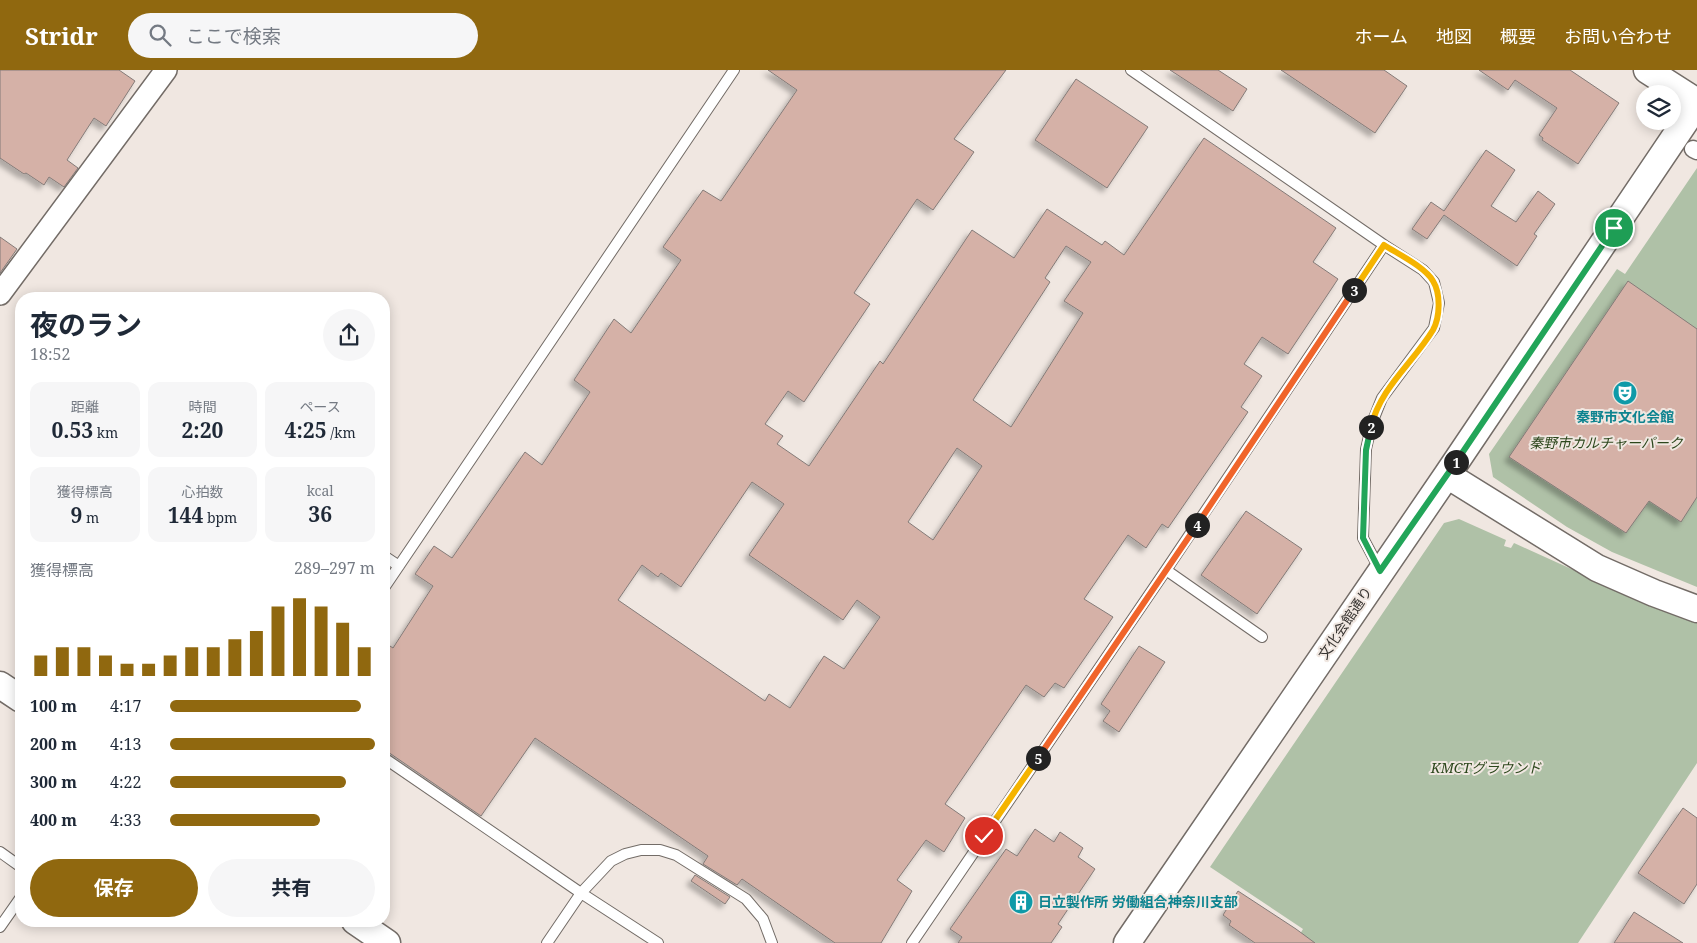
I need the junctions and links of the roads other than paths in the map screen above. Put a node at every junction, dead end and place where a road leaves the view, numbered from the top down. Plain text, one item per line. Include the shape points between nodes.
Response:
1 (166, 70) edge
2 (734, 70) edge
3 (1131, 70) edge
4 (1647, 70) edge
5 (1697, 103) edge
6 (1384, 245) junction
7 (0, 294) edge
8 (1447, 476) junction
9 (390, 560) edge
10 (398, 566) junction
11 (1166, 570) junction
12 (1380, 571) junction
13 (390, 579) edge
14 (1697, 609) edge
15 (1262, 637) dead end
16 (0, 685) edge
17 (15, 695) edge
18 (390, 762) edge
19 (0, 852) edge
20 (15, 863) edge
21 (582, 893) junction
22 (15, 906) edge
23 (0, 927) edge
24 (364, 927) edge
25 (387, 943) edge
26 (547, 943) edge
27 (658, 943) edge
28 (772, 943) edge
29 (912, 943) edge
30 (1127, 943) edge

1 - 7 street
2 - 10 lane
3 - 6 lane
4 - 5 street
5 - 8 street, 文化会館通り
6 - 11 lane
6 - 12 lane via 1423,270 1434,282 1440,304 1434,328 1382,398 1372,423 1366,450 1363,538
8 - 12 street, 文化会館通り
8 - 14 street via 1597,568
9 - 10 lane
10 - 13 lane
11 - 15 lane
11 - 29 lane
12 - 30 street, 文化会館通り
16 - 17 street
18 - 21 lane
19 - 20 lane
21 - 26 lane
21 - 27 lane
21 - 28 lane via 611,861 625,854 641,850 676,854 746,899 763,919
22 - 23 lane
24 - 25 street

